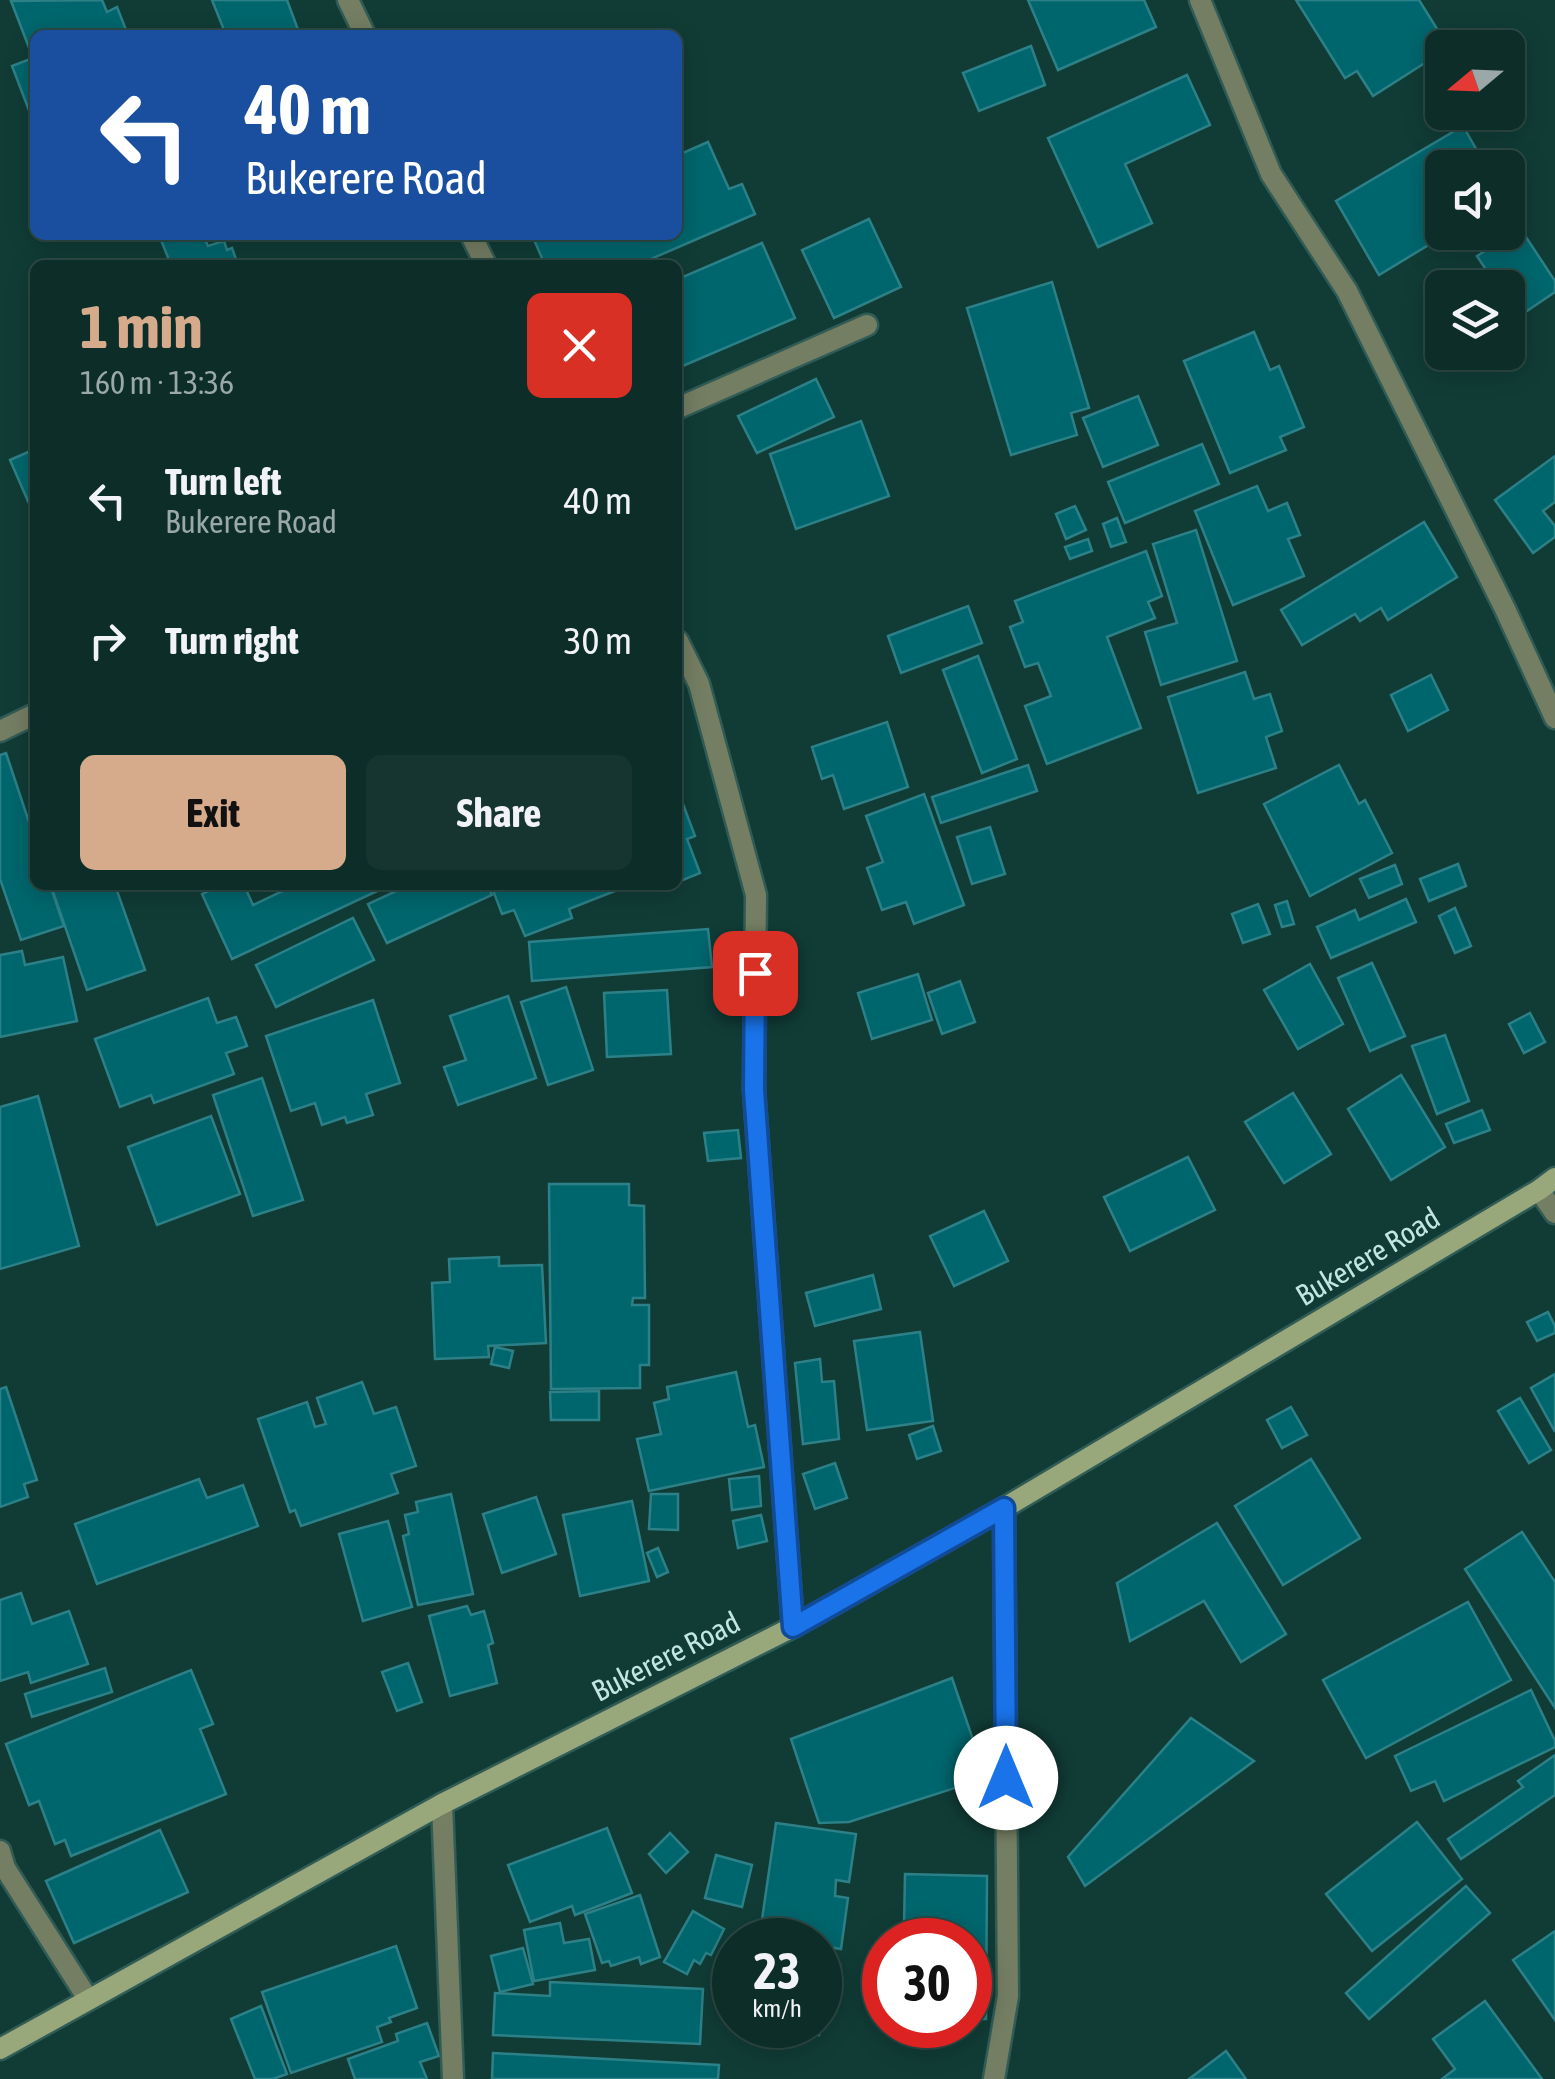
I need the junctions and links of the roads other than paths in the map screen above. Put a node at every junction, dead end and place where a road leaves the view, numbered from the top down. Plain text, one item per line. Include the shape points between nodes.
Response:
1 (348, 0) edge
2 (1200, 0) edge
3 (363, 30) edge
4 (867, 325) dead end
5 (682, 406) edge
6 (682, 649) edge
7 (30, 716) edge
8 (1555, 718) edge
9 (0, 731) edge
10 (1547, 1184) edge
11 (1555, 1212) edge
12 (1004, 1508) junction
13 (793, 1627) junction
14 (442, 1804) junction
15 (0, 1852) edge
16 (88, 1999) junction
17 (0, 2050) edge
18 (453, 2079) edge
19 (994, 2079) edge

1 - 3 street
2 - 8 street via 1271,174 1346,291
4 - 5 street
6 - 13 street via 699,684 756,895 754,1090
7 - 9 street
10 - 11 street
10 - 12 main road, Bukerere Road
12 - 13 main road, Bukerere Road
12 - 19 street via 1008,1996
13 - 14 main road, Bukerere Road
14 - 16 main road, Bukerere Road
14 - 18 street
15 - 16 street
16 - 17 main road, Bukerere Road

